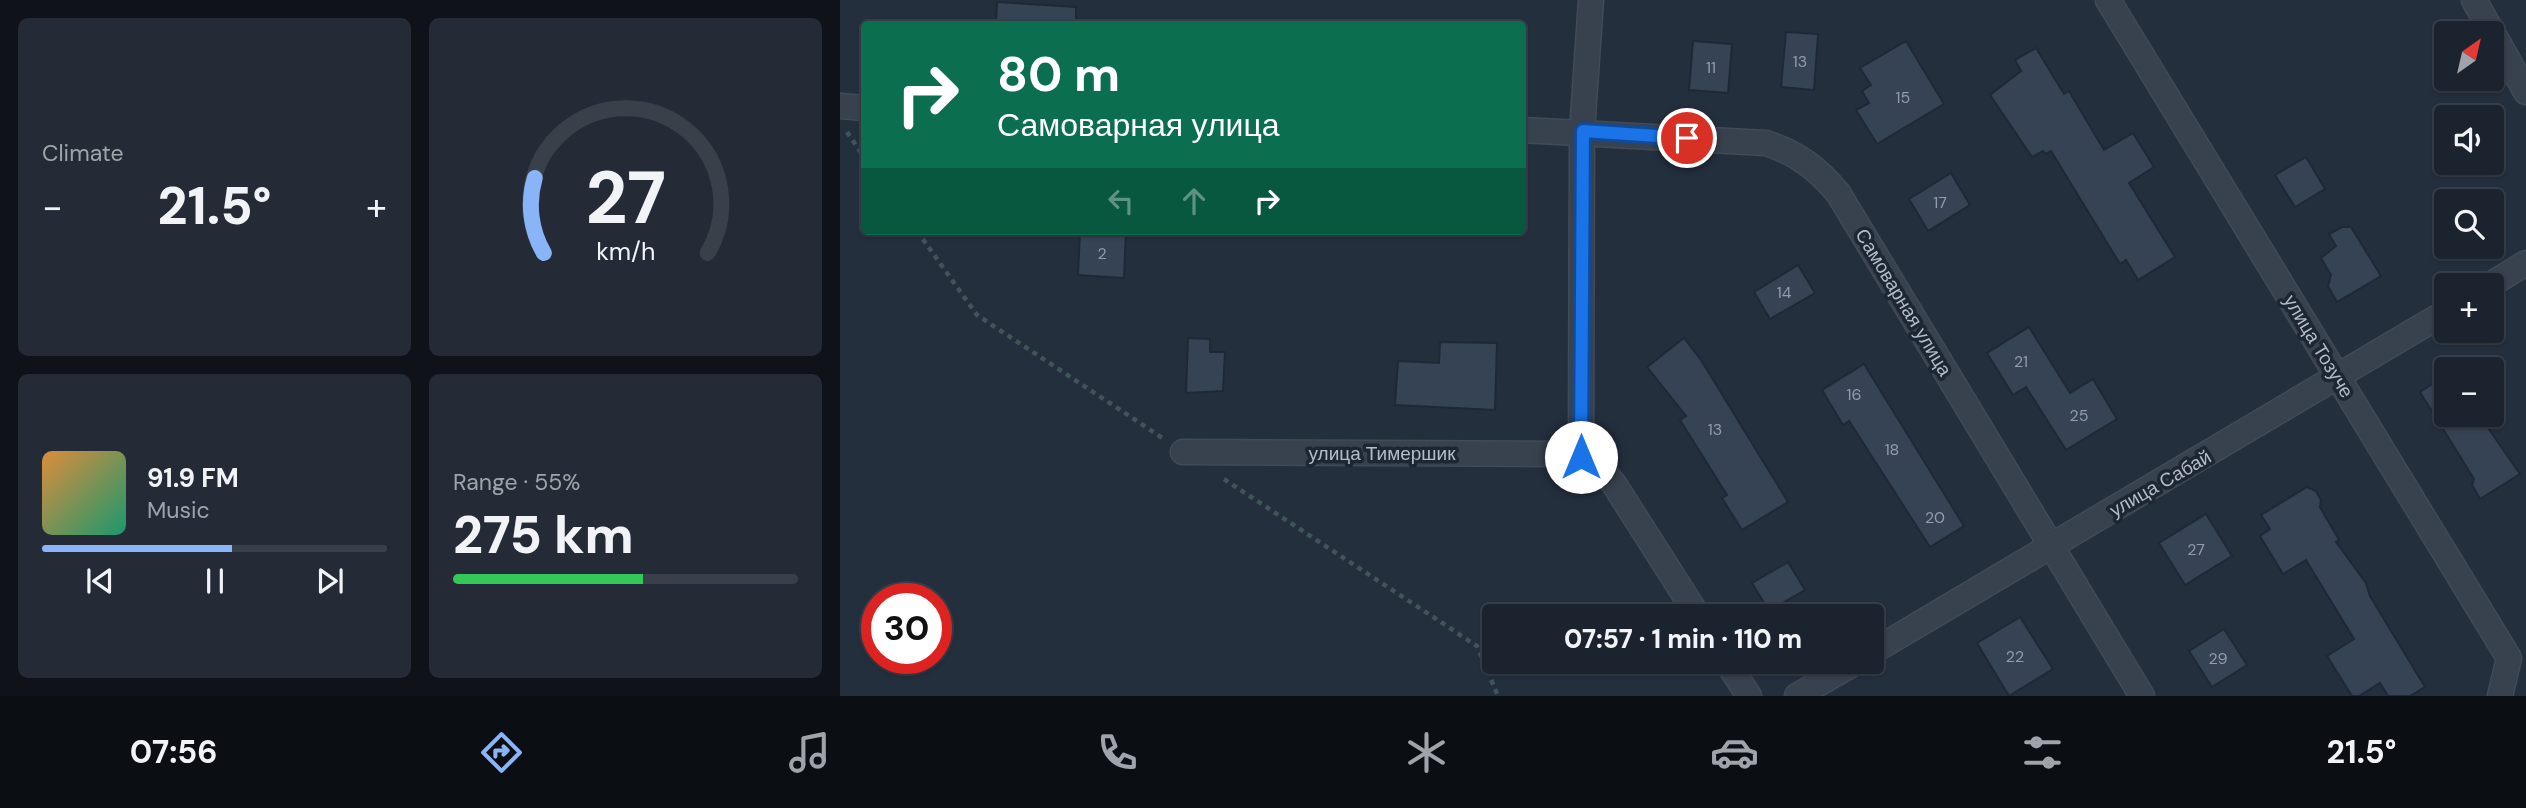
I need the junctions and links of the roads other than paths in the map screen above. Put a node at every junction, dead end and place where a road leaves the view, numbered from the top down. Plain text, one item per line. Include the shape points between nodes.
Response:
1 (1591, 0) edge
2 (2108, 0) edge
3 (2474, 0) edge
4 (2526, 92) edge
5 (840, 106) edge
6 (861, 108) edge
7 (1526, 130) edge
8 (1583, 131) junction
9 (2526, 263) edge
10 (2504, 276) edge
11 (2434, 319) edge
12 (2339, 378) junction
13 (1183, 452) dead end
14 (1581, 457) junction
15 (2052, 547) junction
16 (1690, 604) edge
17 (1884, 645) edge
18 (1735, 674) edge
19 (1835, 674) edge
20 (1749, 696) edge
21 (1797, 696) edge
22 (2142, 696) edge
23 (2500, 696) edge

1 - 8 street
2 - 12 street, улица Тозуче
3 - 4 street
5 - 6 street
7 - 8 street, Самоварная улица
8 - 14 street
8 - 15 street, Самоварная улица via 1766,143 1790,151 1818,169 1838,193
9 - 10 street
11 - 12 street, улица Сабай
12 - 15 street, улица Сабай
12 - 23 street, улица Тозуче via 2510,658
13 - 14 street, улица Тимершик
14 - 16 street via 1599,466 1614,484
15 - 17 street, улица Сабай
15 - 22 street, Самоварная улица
18 - 20 street
19 - 21 street

